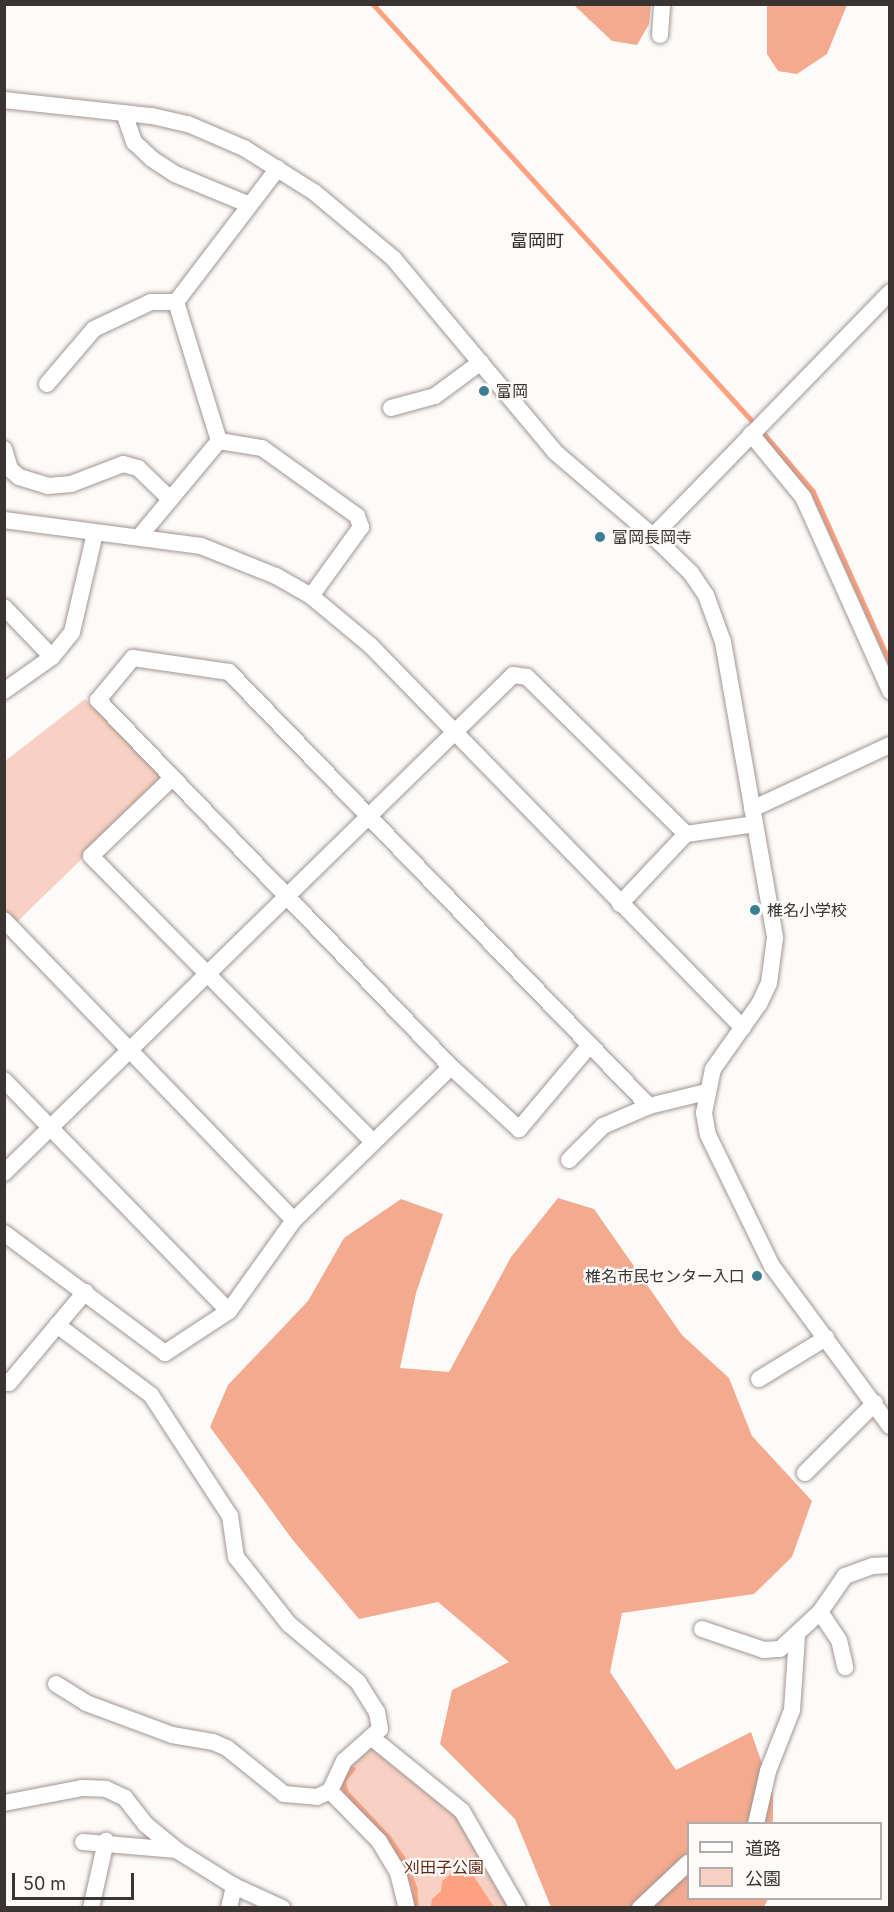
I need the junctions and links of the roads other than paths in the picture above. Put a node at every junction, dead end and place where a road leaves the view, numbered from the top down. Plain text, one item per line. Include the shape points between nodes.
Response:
1 (662, 4) edge
2 (660, 35) dead end
3 (4, 100) edge
4 (124, 113) junction
5 (278, 168) junction
6 (248, 204) junction
7 (888, 295) edge
8 (176, 302) junction
9 (482, 362) junction
10 (47, 384) dead end
11 (390, 408) dead end
12 (751, 434) junction
13 (219, 441) junction
14 (4, 449) edge
15 (170, 499) junction
16 (4, 520) edge
17 (95, 533) junction
18 (653, 536) junction
19 (139, 537) junction
20 (311, 596) junction
21 (4, 607) edge
22 (52, 657) junction
23 (4, 691) edge
24 (890, 691) edge
25 (457, 735) junction
26 (890, 745) edge
27 (172, 778) junction
28 (367, 817) junction
29 (754, 817) junction
30 (686, 834) junction
31 (285, 896) junction
32 (620, 904) junction
33 (4, 920) edge
34 (208, 973) junction
35 (743, 1028) junction
36 (589, 1046) junction
37 (132, 1051) junction
38 (451, 1066) junction
39 (4, 1080) edge
40 (706, 1092) junction
41 (649, 1106) junction
42 (51, 1128) junction
43 (373, 1142) junction
44 (569, 1160) dead end
45 (4, 1173) edge
46 (294, 1220) junction
47 (4, 1233) edge
48 (85, 1292) junction
49 (230, 1311) junction
50 (57, 1325) junction
51 (826, 1338) junction
52 (759, 1378) dead end
53 (4, 1381) edge
54 (875, 1403) junction
55 (890, 1426) edge
56 (805, 1473) dead end
57 (890, 1564) edge
58 (820, 1612) junction
59 (702, 1629) dead end
60 (797, 1637) junction
61 (844, 1667) dead end
62 (56, 1684) dead end
63 (371, 1737) junction
64 (330, 1791) junction
65 (4, 1803) edge
66 (756, 1822) edge
67 (106, 1841) junction
68 (83, 1842) dead end
69 (178, 1851) junction
70 (687, 1864) edge
71 (234, 1886) junction
72 (91, 1908) edge
73 (229, 1908) edge
74 (282, 1908) edge
75 (407, 1908) edge
76 (518, 1908) edge
77 (640, 1908) edge

1 - 2 street
3 - 4 street
4 - 5 street via 152,116 212,133
4 - 6 street via 134,142 152,159 175,174
5 - 6 street
5 - 9 street via 314,192 393,258
6 - 8 street
7 - 12 street
8 - 10 street via 151,302 94,329
8 - 13 street
9 - 11 street via 435,396
9 - 18 street via 555,452
12 - 18 street
12 - 24 street via 803,497
13 - 15 street
13 - 20 street via 262,448 357,516 360,527
14 - 15 street via 10,469 19,477 48,486 71,484 123,464 138,468
15 - 19 street
16 - 17 street
17 - 19 street
17 - 22 street via 72,632
18 - 29 street via 691,573 715,616
19 - 20 street via 201,546
20 - 25 street via 371,646
21 - 22 street
22 - 23 street
25 - 28 street
25 - 30 street via 513,675 527,677
25 - 32 street
26 - 29 street
27 - 28 street via 98,700 133,658 229,672
27 - 31 street
27 - 34 street via 91,856
28 - 31 street
28 - 36 street
29 - 30 street
29 - 35 street via 775,938 774,959 769,982
30 - 32 street
31 - 34 street
31 - 38 street
32 - 35 street
33 - 37 street
34 - 37 street
34 - 43 street
35 - 40 street via 713,1069
36 - 38 street via 519,1129
36 - 41 street
37 - 42 street
37 - 46 street
38 - 43 street
39 - 42 street
40 - 41 street
40 - 51 street via 704,1113 714,1155 772,1266
41 - 44 street via 603,1126
42 - 45 street
42 - 49 street
43 - 46 street
46 - 49 street
47 - 48 street
48 - 49 street via 165,1353
48 - 50 street
50 - 53 street via 9,1383
50 - 63 street via 151,1395 230,1516 236,1557 289,1624 358,1683 377,1712 381,1729
51 - 52 street
51 - 54 street
54 - 55 street
54 - 56 street
57 - 58 street via 845,1576
58 - 60 street
58 - 61 street via 839,1640
59 - 60 street via 764,1650 780,1649
60 - 66 street via 792,1710 768,1771
62 - 64 street via 86,1702 172,1735 227,1748 284,1794 317,1797
63 - 64 street via 344,1761
63 - 76 street via 462,1811
64 - 75 street via 379,1841 398,1873
65 - 69 street via 82,1788 106,1789 125,1798 146,1824
67 - 68 street
67 - 69 street
67 - 72 street
69 - 71 street
70 - 77 street
71 - 73 street
71 - 74 street

